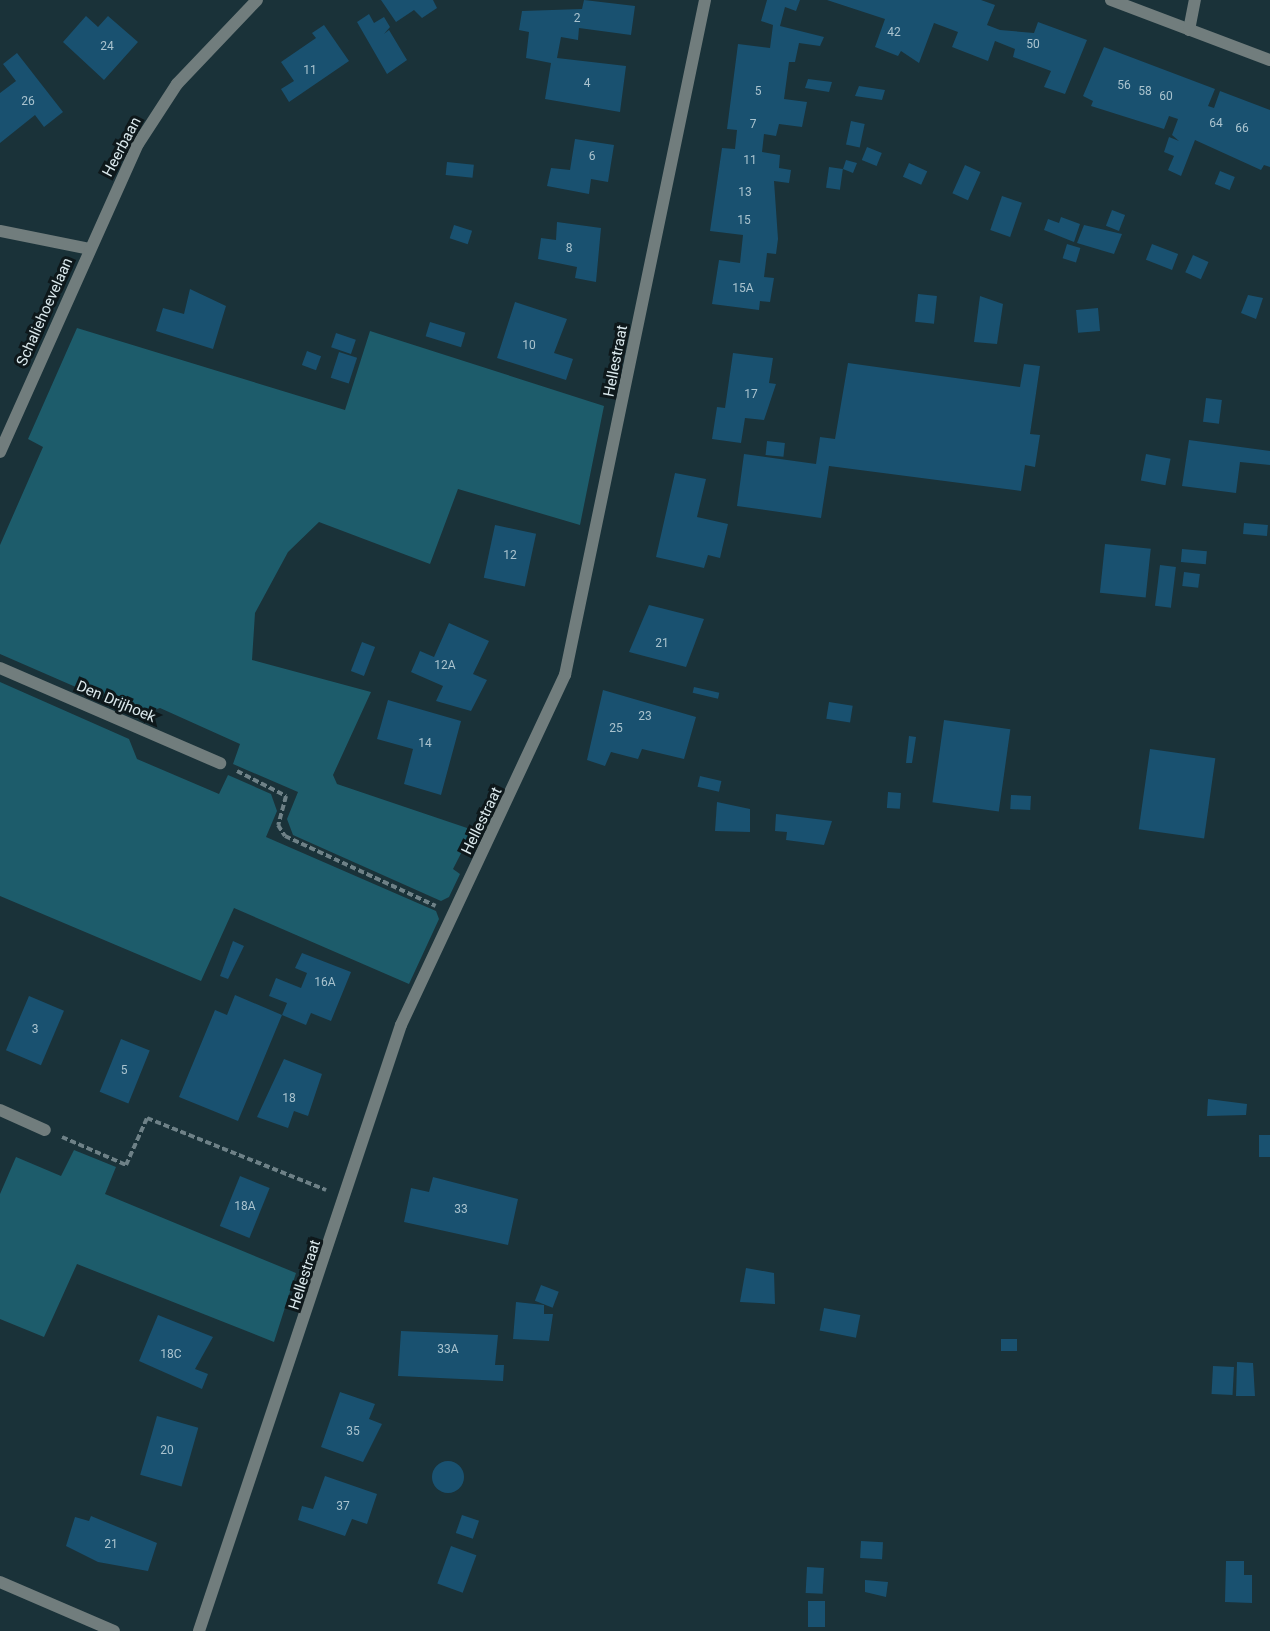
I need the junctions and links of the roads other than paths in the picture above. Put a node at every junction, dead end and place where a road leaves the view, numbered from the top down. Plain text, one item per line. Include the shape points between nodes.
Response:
1 (257, 0) edge
2 (705, 0) edge
3 (1111, 0) edge
4 (1195, 0) edge
5 (1190, 30) junction
6 (1270, 60) edge
7 (0, 231) edge
8 (89, 249) junction
9 (0, 452) edge
10 (0, 668) edge
11 (220, 763) road end
12 (0, 1110) edge
13 (45, 1130) road end
14 (0, 1582) edge
15 (114, 1631) edge
16 (199, 1631) edge

1 - 8 street, Heerbaan via 177,84 138,144
2 - 16 street, Hellestraat via 565,675 401,1024
3 - 5 street
4 - 5 street
5 - 6 street
7 - 8 street
8 - 9 street, Schaliehoevelaan
10 - 11 street, Den Drijhoek
12 - 13 street
14 - 15 street

